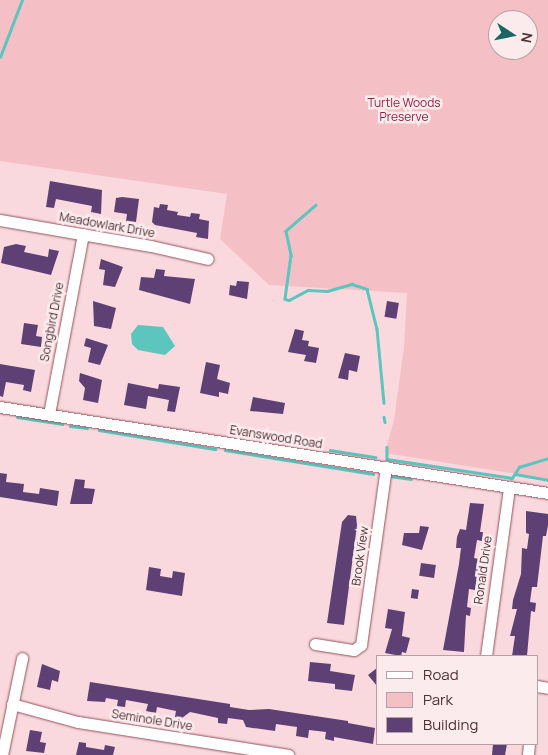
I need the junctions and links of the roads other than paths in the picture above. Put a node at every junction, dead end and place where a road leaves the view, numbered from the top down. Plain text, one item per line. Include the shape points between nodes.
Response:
1 (0, 220) edge
2 (83, 234) junction
3 (208, 260) dead end
4 (0, 407) edge
5 (49, 414) junction
6 (386, 468) junction
7 (508, 487) junction
8 (548, 493) edge
9 (315, 644) dead end
10 (486, 655) edge
11 (22, 658) dead end
12 (12, 704) junction
13 (262, 753) edge
14 (2, 755) edge
15 (288, 755) edge

1 - 2 street, Meadowlark Drive
2 - 3 street, Meadowlark Drive
2 - 5 street, Songbird Drive
4 - 5 street, Evanswood Road
5 - 6 street, Evanswood Road
6 - 7 street, Evanswood Road
6 - 9 street, Brook View via 359,648
7 - 8 street, Evanswood Road
7 - 10 street, Ronald Drive
11 - 12 street
12 - 13 street, Seminole Drive via 78,722
12 - 14 street
13 - 15 street, Seminole Drive

